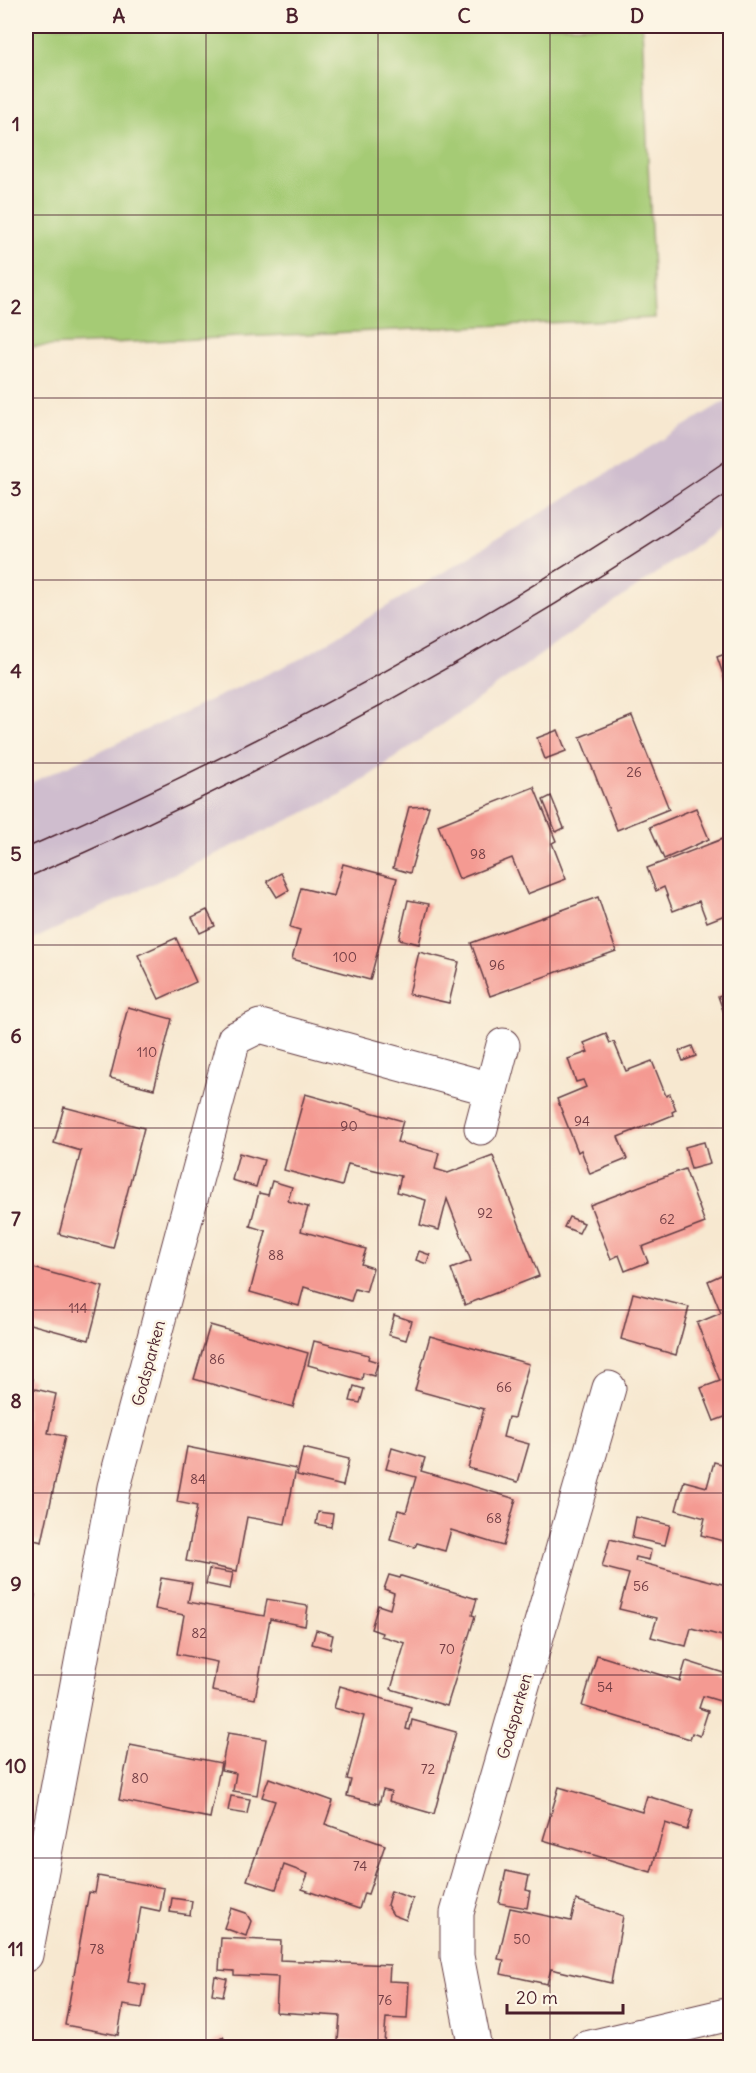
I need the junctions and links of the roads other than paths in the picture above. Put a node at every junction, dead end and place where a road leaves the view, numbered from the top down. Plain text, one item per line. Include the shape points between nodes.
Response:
1 (503, 1044) dead end
2 (491, 1089) junction
3 (481, 1128) dead end
4 (609, 1388) dead end
5 (26, 1955) edge
6 (730, 2014) edge
7 (475, 2048) edge
8 (586, 2048) edge

1 - 2 street
2 - 3 street
2 - 5 street, Godsparken via 260,1026 234,1039 114,1487
4 - 7 street, Godsparken via 457,1913 457,1956
6 - 8 street

